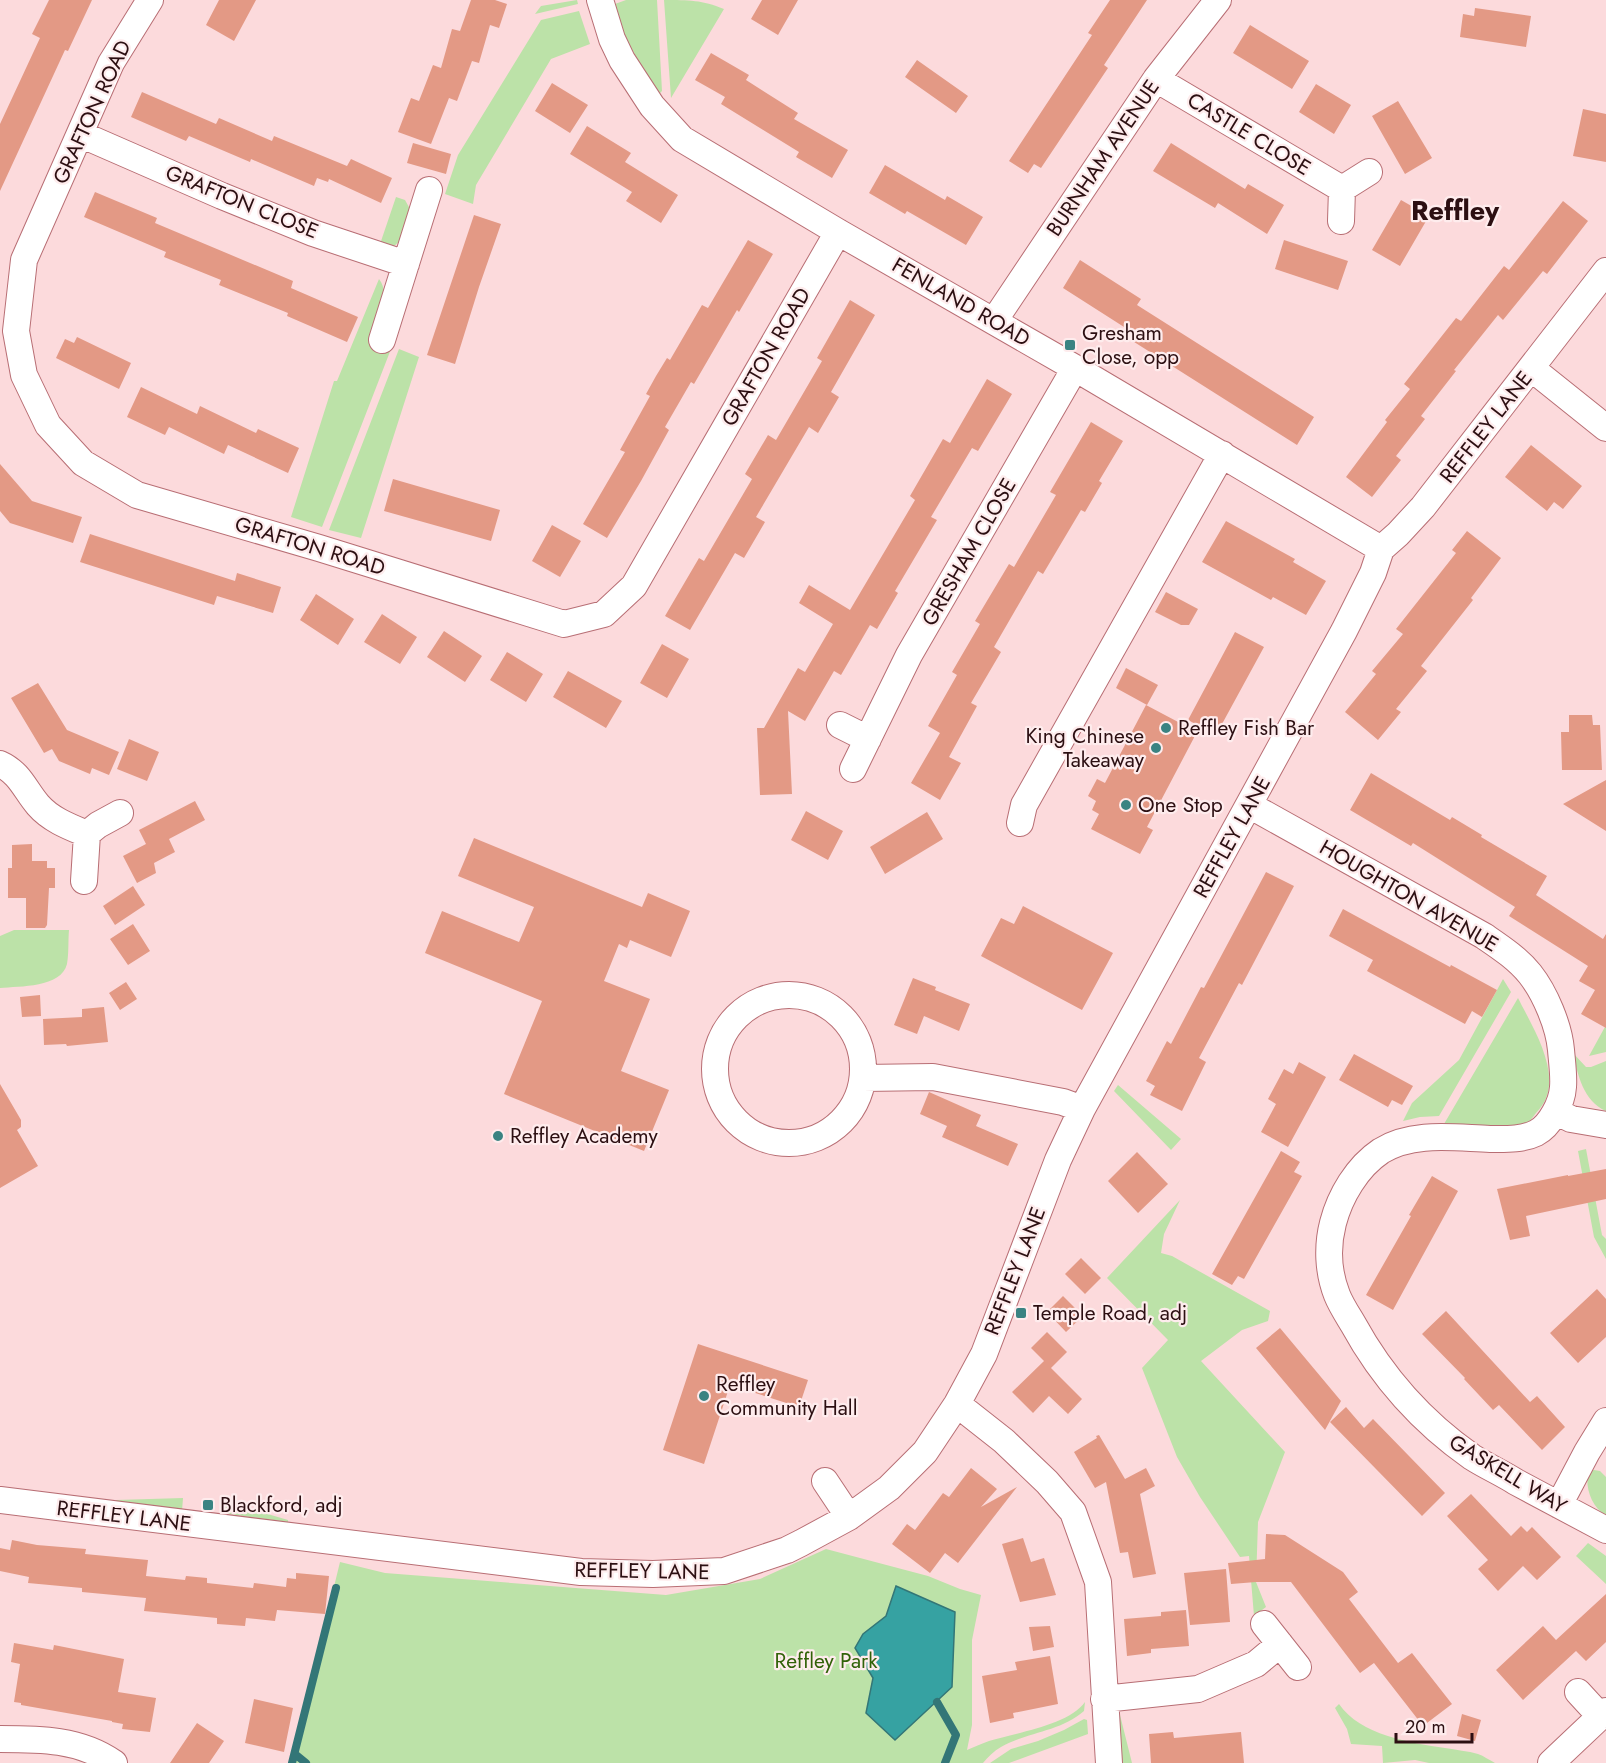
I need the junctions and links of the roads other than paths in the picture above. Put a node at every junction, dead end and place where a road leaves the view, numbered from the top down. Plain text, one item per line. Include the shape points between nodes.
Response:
1 (150, 0) edge
2 (600, 0) edge
3 (1218, 0) edge
4 (1156, 79) junction
5 (80, 134) junction
6 (1369, 172) dead end
7 (1342, 189) junction
8 (429, 190) dead end
9 (1341, 221) dead end
10 (838, 232) junction
11 (406, 264) junction
12 (1606, 271) edge
13 (994, 321) junction
14 (382, 340) dead end
15 (1075, 368) junction
16 (1531, 368) junction
17 (1606, 428) edge
18 (1222, 454) junction
19 (1381, 549) junction
20 (840, 725) dead end
21 (868, 739) junction
22 (0, 764) edge
23 (853, 769) dead end
24 (1249, 805) junction
25 (120, 813) dead end
26 (1020, 823) dead end
27 (87, 834) junction
28 (84, 880) dead end
29 (863, 1078) junction
30 (1082, 1109) junction
31 (1557, 1112) junction
32 (1606, 1125) edge
33 (957, 1404) junction
34 (1606, 1420) edge
35 (825, 1481) dead end
36 (0, 1500) edge
37 (1559, 1505) junction
38 (849, 1517) junction
39 (1606, 1530) edge
40 (1264, 1624) dead end
41 (1280, 1644) junction
42 (1298, 1667) dead end
43 (1578, 1692) dead end
44 (1104, 1699) junction
45 (1603, 1714) edge
46 (0, 1739) edge
47 (114, 1763) edge
48 (1109, 1763) edge
49 (1551, 1763) edge

1 - 5 street, GRAFTON ROAD via 111,63
2 - 10 street, FENLAND ROAD via 622,60 652,106 682,139
3 - 4 street, BURNHAM AVENUE
4 - 7 street, CASTLE CLOSE
4 - 13 street, BURNHAM AVENUE
5 - 10 street, GRAFTON ROAD via 24,260 16,331 24,375 48,425 83,463 137,495 564,624 604,614 634,586
5 - 11 street, GRAFTON CLOSE via 303,229
6 - 7 street
7 - 9 street
8 - 11 street
10 - 13 street, FENLAND ROAD
11 - 14 street
12 - 16 street, REFFLEY LANE
13 - 15 street, FENLAND ROAD
15 - 18 street, FENLAND ROAD
15 - 21 street, GRESHAM CLOSE via 909,655
16 - 17 street
16 - 19 street, REFFLEY LANE via 1423,507
18 - 19 street, FENLAND ROAD
18 - 26 street via 1024,805
19 - 24 street, REFFLEY LANE via 1344,631
20 - 21 street
21 - 23 street, GRESHAM CLOSE
22 - 27 street via 24,784 38,806 51,817
24 - 30 street, REFFLEY LANE
24 - 31 street, HOUGHTON AVENUE via 1484,936 1528,972 1549,1008 1558,1034 1563,1088
25 - 27 street
27 - 28 street
29 - 29 street via 853,1107 837,1125 818,1138 787,1144 758,1137 733,1118 718,1091 715,1061 724,1033 743,1011 769,998 798,996 825,1004 847,1023 860,1048
29 - 30 street via 933,1077
30 - 33 street, REFFLEY LANE via 1058,1160 984,1354
31 - 32 street via 1571,1119
31 - 37 street, GASKELL WAY via 1536,1133 1510,1139 1432,1137 1406,1141 1382,1151 1347,1188 1329,1239 1337,1295 1380,1369 1405,1399 1473,1458
33 - 38 street, REFFLEY LANE via 925,1452 889,1488
33 - 44 street via 1004,1441 1073,1512 1098,1582
34 - 37 street
35 - 38 street
36 - 38 street, REFFLEY LANE via 581,1572 653,1574 724,1571 788,1550
37 - 39 street, GASKELL WAY
40 - 41 street
41 - 42 street
41 - 44 street via 1256,1664 1198,1689
43 - 45 street
44 - 48 street
45 - 49 street
46 - 47 street via 71,1743

